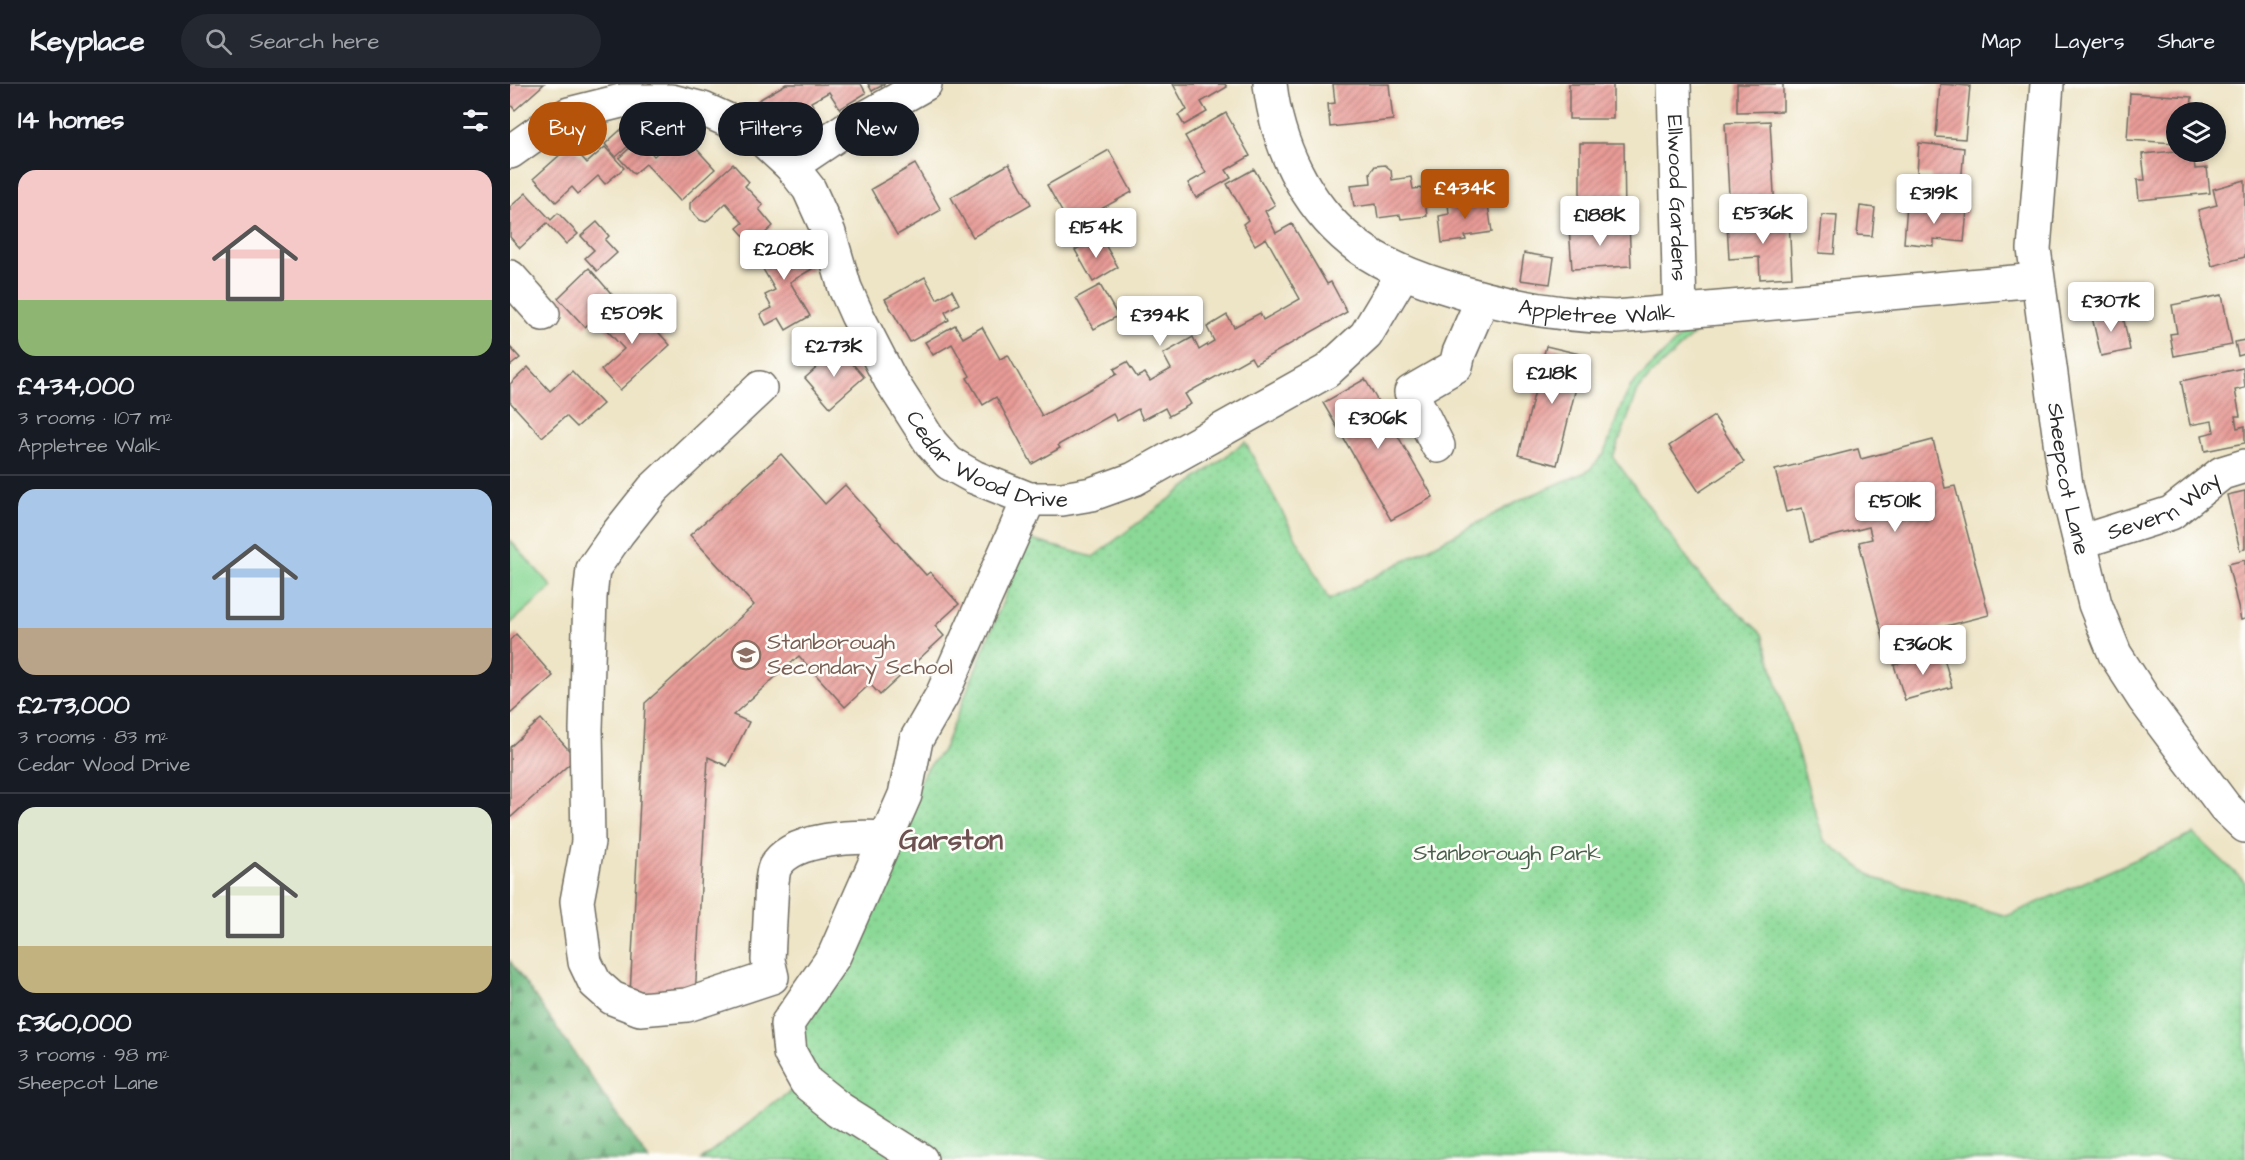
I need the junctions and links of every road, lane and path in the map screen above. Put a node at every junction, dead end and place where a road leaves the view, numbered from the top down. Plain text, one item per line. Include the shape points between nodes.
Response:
1 (925, 84) edge
2 (1270, 84) edge
3 (1674, 84) edge
4 (2047, 84) edge
5 (673, 92) edge
6 (510, 152) edge
7 (791, 166) junction
8 (1403, 273) junction
9 (510, 278) edge
10 (2037, 280) junction
11 (1482, 300) junction
12 (1680, 311) junction
13 (543, 314) dead end
14 (760, 388) dead end
15 (1438, 446) dead end
16 (2245, 466) edge
17 (1029, 499) junction
18 (2080, 542) junction
19 (2245, 826) edge
20 (886, 838) junction
21 (823, 973) junction
22 (772, 977) junction
23 (788, 1024) junction
24 (921, 1160) edge

1 - 7 street
2 - 8 street, Appletree Walk via 1281,140 1310,195 1352,243
3 - 12 street, Ellwood Gardens
4 - 10 street, Sheepcot Lane via 2034,249
5 - 6 street, Cedar Wood Drive via 569,114
5 - 7 street, Cedar Wood Drive via 764,141
7 - 17 street, Cedar Wood Drive via 821,212 856,315 890,380 931,443 949,463 999,489
8 - 11 street, Appletree Walk
8 - 17 street, Cedar Wood Drive via 1366,334 1327,371 1134,479 1092,494
9 - 13 street
10 - 12 street, Appletree Walk
10 - 18 street, Sheepcot Lane via 2066,485
11 - 12 street, Appletree Walk via 1573,316 1616,317
11 - 15 street via 1456,366 1411,392
14 - 22 street via 653,489 593,569 586,729 588,842 577,901 585,962 595,983 612,998 640,1009 687,1005
16 - 18 street, Severn Way via 2222,473 2171,513
17 - 20 street via 942,695 916,740 905,795
18 - 19 street, Sheepcot Lane via 2095,604 2115,654 2225,807
20 - 21 street
20 - 22 street via 861,836 805,845 783,857 774,868 772,881 768,960
21 - 22 street via 803,980
21 - 23 street
22 - 23 street
23 - 24 street via 790,1053 806,1082 840,1109

